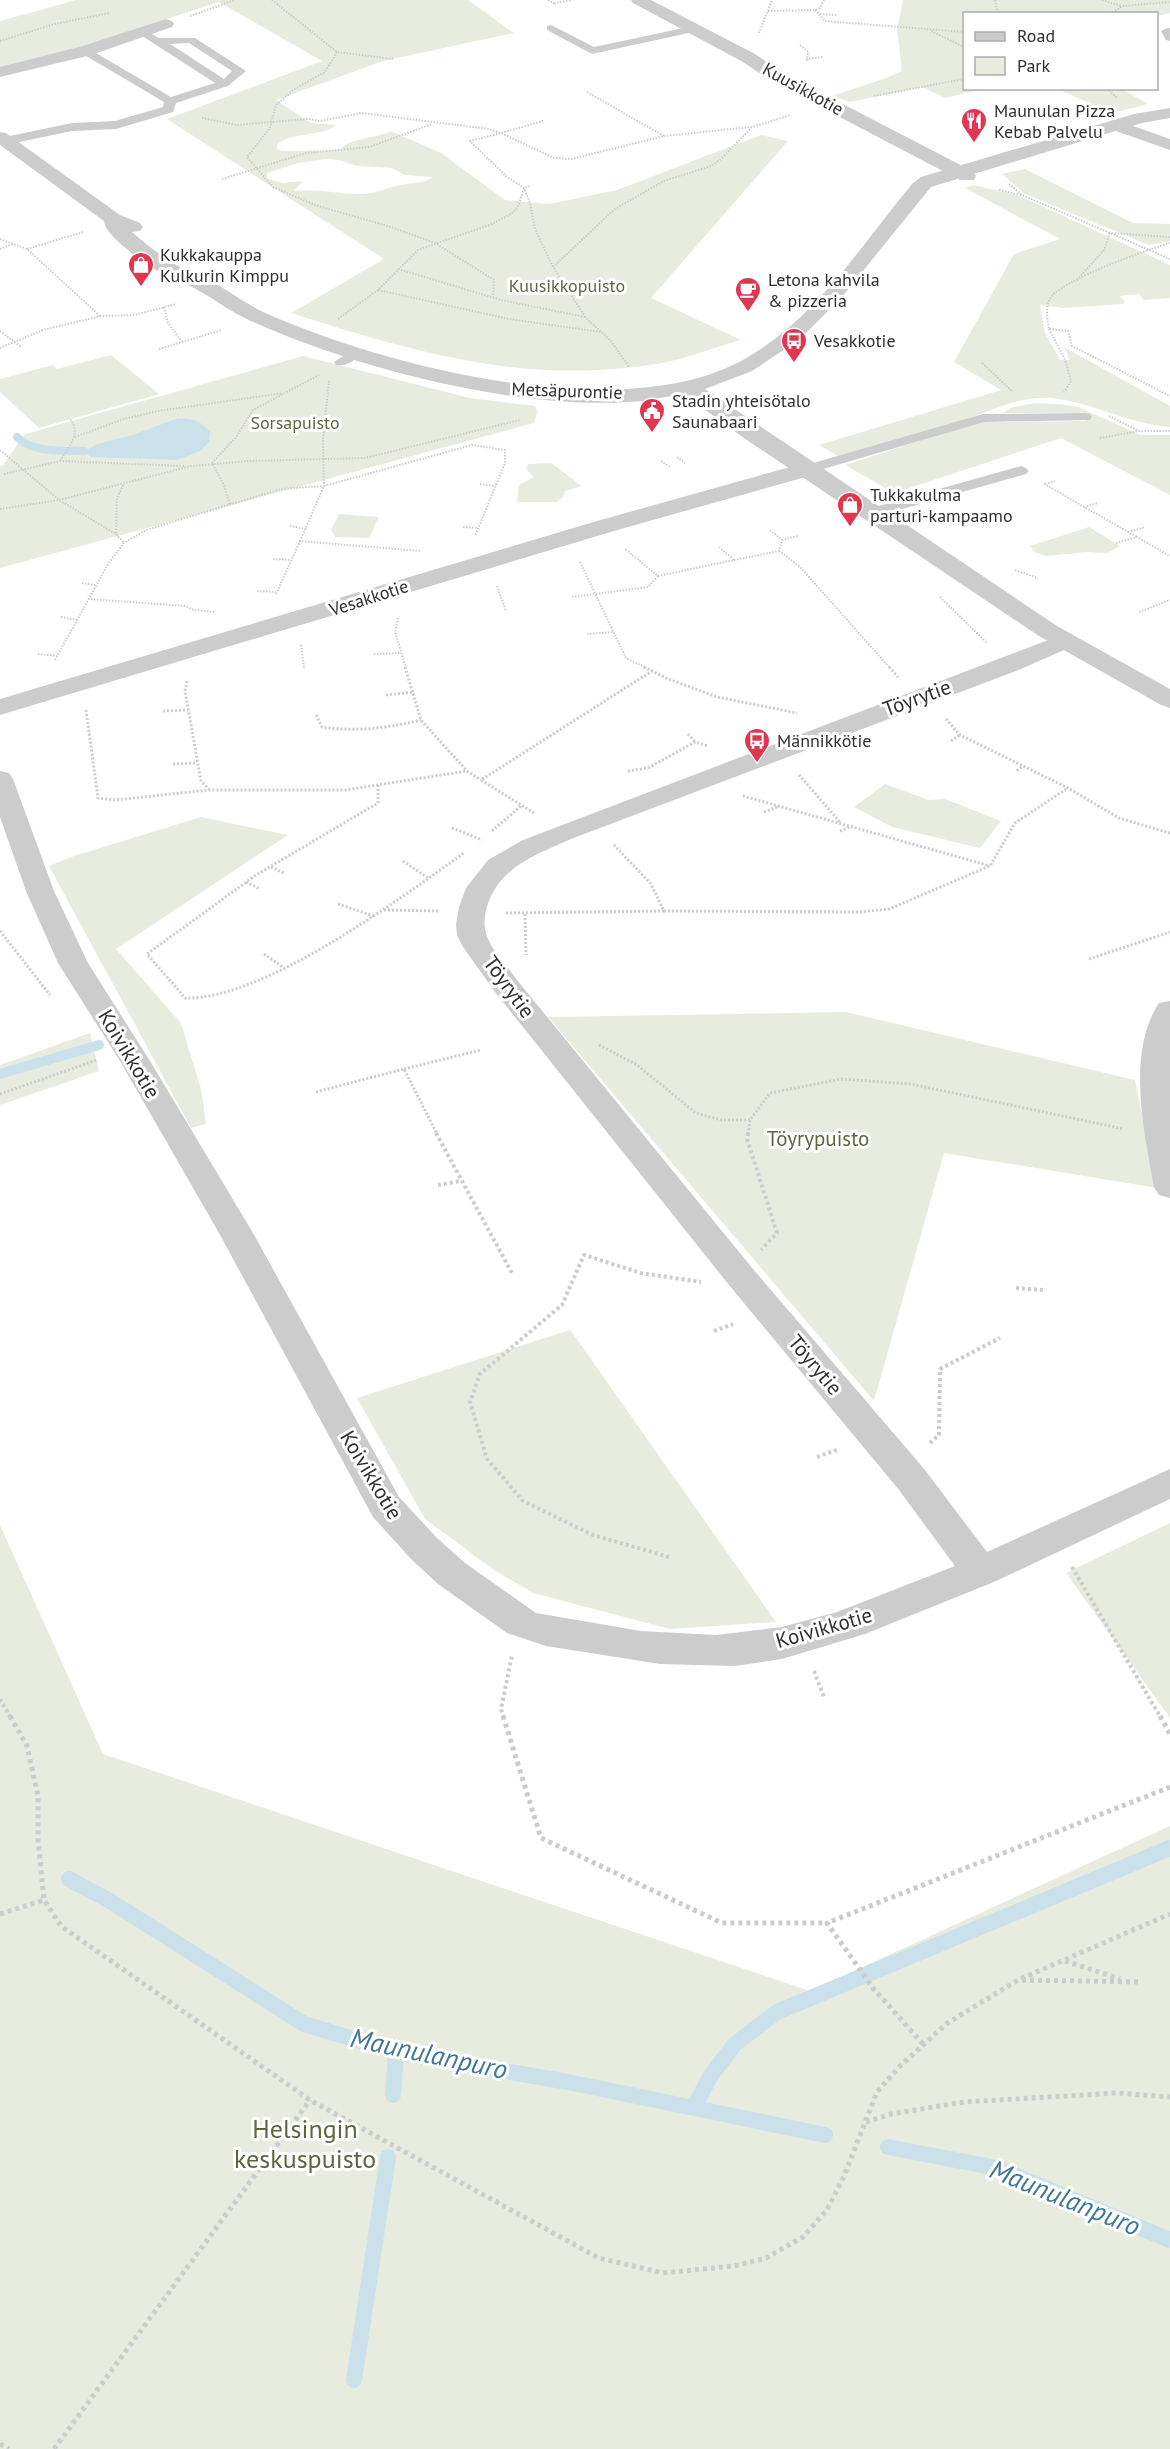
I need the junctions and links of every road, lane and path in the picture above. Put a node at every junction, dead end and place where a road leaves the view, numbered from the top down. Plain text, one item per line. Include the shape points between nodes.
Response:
1 (234, 0) edge
2 (272, 0) edge
3 (572, 0) edge
4 (639, 0) edge
5 (772, 0) edge
6 (824, 0) edge
7 (1102, 0) edge
8 (1170, 2) edge
9 (554, 3) dead end
10 (1123, 6) junction
11 (815, 10) junction
12 (768, 11) junction
13 (1113, 12) edge
14 (109, 13) dead end
15 (819, 14) junction
16 (837, 15) dead end
17 (166, 24) joint
18 (551, 28) dead end
19 (693, 29) junction
20 (928, 30) junction
21 (963, 33) edge
22 (150, 36) junction
23 (0, 41) edge
24 (800, 45) dead end
25 (963, 47) edge
26 (85, 51) junction
27 (337, 52) junction
28 (823, 57) dead end
29 (749, 58) junction
30 (393, 59) dead end
31 (0, 72) edge
32 (963, 79) edge
33 (224, 84) junction
34 (587, 92) dead end
35 (170, 105) junction
36 (831, 105) junction
37 (1163, 115) edge
38 (543, 121) dead end
39 (272, 123) junction
40 (434, 123) junction
41 (752, 127) junction
42 (1122, 127) junction
43 (501, 133) junction
44 (664, 136) junction
45 (3, 139) edge
46 (1170, 146) edge
47 (256, 169) junction
48 (962, 174) junction
49 (222, 179) dead end
50 (1006, 182) dead end
51 (530, 186) dead end
52 (524, 188) junction
53 (84, 232) dead end
54 (1110, 233) junction
55 (1170, 237) edge
56 (0, 239) edge
57 (435, 243) junction
58 (1170, 243) edge
59 (13, 244) junction
60 (0, 249) edge
61 (27, 249) junction
62 (1150, 249) junction
63 (1170, 259) edge
64 (553, 267) junction
65 (397, 269) junction
66 (1076, 282) junction
67 (378, 290) junction
68 (493, 297) junction
69 (185, 301) dead end
70 (164, 307) junction
71 (101, 316) junction
72 (586, 318) junction
73 (336, 320) dead end
74 (1049, 328) junction
75 (225, 329) dead end
76 (0, 331) edge
77 (602, 332) junction
78 (14, 342) junction
79 (182, 342) junction
80 (21, 347) dead end
81 (0, 348) edge
82 (159, 349) dead end
83 (341, 362) junction
84 (982, 363) dead end
85 (689, 388) junction
86 (283, 393) junction
87 (649, 393) junction
88 (1019, 395) dead end
89 (1062, 395) dead end
90 (1170, 396) edge
91 (530, 417) dead end
92 (1085, 417) dead end
93 (70, 419) dead end
94 (75, 437) junction
95 (0, 450) edge
96 (677, 457) dead end
97 (322, 460) junction
98 (60, 461) junction
99 (661, 461) dead end
100 (685, 463) dead end
101 (212, 464) junction
102 (191, 466) junction
103 (670, 467) dead end
104 (808, 469) junction
105 (22, 470) junction
106 (1021, 471) joint
107 (4, 474) dead end
108 (1056, 481) dead end
109 (124, 483) junction
110 (480, 484) dead end
111 (1044, 484) junction
112 (324, 486) junction
113 (495, 486) junction
114 (59, 500) junction
115 (1098, 503) dead end
116 (230, 504) junction
117 (1083, 507) junction
118 (0, 509) edge
119 (874, 512) junction
120 (290, 526) dead end
121 (463, 527) dead end
122 (1145, 527) dead end
123 (478, 528) junction
124 (600, 528) junction
125 (306, 529) junction
126 (771, 530) dead end
127 (1128, 532) junction
128 (116, 534) junction
129 (798, 536) dead end
130 (1137, 537) junction
131 (562, 539) junction
132 (782, 540) junction
133 (300, 541) junction
134 (124, 543) junction
135 (1116, 543) dead end
136 (718, 546) dead end
137 (1170, 556) edge
138 (409, 557) dead end
139 (273, 559) dead end
140 (291, 560) junction
141 (489, 560) junction
142 (734, 560) junction
143 (658, 576) junction
144 (82, 583) dead end
145 (96, 585) junction
146 (257, 591) dead end
147 (276, 592) junction
148 (935, 592) dead end
149 (596, 595) junction
150 (572, 597) dead end
151 (88, 599) junction
152 (1170, 600) edge
153 (400, 610) dead end
154 (216, 612) dead end
155 (1139, 612) dead end
156 (60, 617) dead end
157 (77, 620) junction
158 (286, 625) junction
159 (614, 632) junction
160 (587, 634) dead end
161 (1064, 641) junction
162 (303, 648) dead end
163 (401, 653) junction
164 (38, 654) dead end
165 (374, 654) dead end
166 (57, 656) junction
167 (1012, 664) junction
168 (304, 669) dead end
169 (652, 671) junction
170 (187, 680) dead end
171 (66, 689) junction
172 (412, 692) junction
173 (386, 695) dead end
174 (1170, 700) edge
175 (0, 707) edge
176 (188, 710) junction
177 (164, 711) dead end
178 (316, 715) dead end
179 (421, 720) junction
180 (840, 727) junction
181 (688, 734) dead end
182 (960, 735) dead end
183 (951, 741) dead end
184 (695, 742) dead end
185 (774, 752) junction
186 (197, 763) junction
187 (173, 764) dead end
188 (1023, 766) dead end
189 (648, 768) dead end
190 (467, 771) junction
191 (628, 771) dead end
192 (1017, 771) dead end
193 (0, 779) edge
194 (701, 779) junction
195 (481, 780) junction
196 (378, 785) junction
197 (1068, 788) dead end
198 (209, 790) junction
199 (522, 805) junction
200 (781, 806) junction
201 (764, 812) dead end
202 (840, 822) junction
203 (853, 826) junction
204 (452, 828) dead end
205 (840, 831) dead end
206 (491, 833) dead end
207 (561, 833) junction
208 (483, 840) junction
209 (612, 844) dead end
210 (474, 846) dead end
211 (465, 853) dead end
212 (510, 856) junction
213 (403, 861) dead end
214 (271, 866) junction
215 (990, 866) junction
216 (284, 873) dead end
217 (428, 878) junction
218 (246, 882) junction
219 (260, 889) dead end
220 (339, 904) dead end
221 (383, 910) junction
222 (471, 911) junction
223 (664, 911) junction
224 (689, 911) junction
225 (587, 913) junction
226 (525, 914) junction
227 (374, 916) junction
228 (587, 918) dead end
229 (689, 918) dead end
230 (0, 931) edge
231 (1170, 932) edge
232 (264, 954) dead end
233 (526, 957) dead end
234 (1089, 959) dead end
235 (284, 968) junction
236 (50, 995) dead end
237 (1170, 1010) edge
238 (481, 1050) dead end
239 (557, 1050) junction
240 (135, 1061) junction
241 (404, 1069) junction
242 (316, 1092) dead end
243 (0, 1094) edge
244 (750, 1120) junction
245 (1162, 1136) junction
246 (460, 1180) junction
247 (438, 1185) dead end
248 (1170, 1187) edge
249 (736, 1270) junction
250 (513, 1275) dead end
251 (1016, 1288) dead end
252 (1043, 1290) dead end
253 (736, 1323) dead end
254 (714, 1331) dead end
255 (1000, 1338) dead end
256 (848, 1446) dead end
257 (817, 1457) dead end
258 (902, 1468) junction
259 (1170, 1483) edge
260 (1075, 1530) junction
261 (669, 1557) dead end
262 (981, 1572) junction
263 (524, 1624) junction
264 (810, 1662) dead end
265 (824, 1697) dead end
266 (0, 1699) edge
267 (1170, 1734) edge
268 (1170, 1787) edge
269 (44, 1900) junction
270 (0, 1914) edge
271 (1170, 1914) edge
272 (827, 1923) junction
273 (1064, 1961) junction
274 (1018, 1980) junction
275 (1127, 1982) junction
276 (1142, 1982) dead end
277 (923, 2044) junction
278 (1170, 2097) edge
279 (310, 2100) junction
280 (865, 2122) junction
281 (0, 2444) edge
282 (9, 2449) edge
283 (54, 2449) edge

1 - 17 path
2 - 27 path
3 - 9 path
4 - 19 street, Kuusikkotie
5 - 12 path
6 - 11 path
7 - 10 path
8 - 10 path
10 - 13 path
11 - 12 path
11 - 15 path
12 - 29 path
14 - 23 path
15 - 16 path
15 - 20 path via 825,21
17 - 22 street
18 - 19 lane via 592,51
19 - 29 street, Kuusikkotie
20 - 21 path
20 - 25 path
22 - 26 street
22 - 33 lane
22 - 33 lane via 191,40 240,71
24 - 28 path via 808,52 807,60
26 - 31 street
26 - 35 lane
27 - 30 path
27 - 39 path via 325,74 293,90 275,107
29 - 36 street, Kuusikkotie
32 - 36 path
33 - 35 lane
34 - 44 path
35 - 39 path via 237,125
35 - 45 lane via 116,125 72,127
36 - 41 path
36 - 48 street, Kuusikkotie
37 - 42 street, Metsäpurontie via 1150,122
38 - 43 path
39 - 40 path via 320,121 362,113
39 - 47 path via 247,157
40 - 43 path
40 - 47 path via 369,147 306,153
41 - 44 path
41 - 64 path via 711,166 664,180 615,209
42 - 46 street
42 - 48 street, Metsäpurontie
43 - 44 path via 554,158 571,159
43 - 52 path via 470,141
45 - 83 street, Metsäpurontie via 113,219 114,228 181,276
47 - 49 path
47 - 57 path via 273,187 315,205
48 - 85 street, Metsäpurontie via 916,194 830,300 783,343 728,375
50 - 54 path via 1022,195
51 - 52 path
52 - 57 path via 518,207 511,214
52 - 64 path via 535,230
53 - 61 path
54 - 55 path
54 - 62 path
54 - 66 path via 1104,250
56 - 59 path
57 - 65 path via 418,250
57 - 68 path via 494,280
58 - 62 path
59 - 60 path
59 - 61 path
61 - 71 path
62 - 63 path
62 - 66 path
64 - 72 path
65 - 67 path
65 - 68 path
66 - 74 path via 1054,294 1046,309
67 - 73 path
67 - 77 path via 509,320
68 - 72 path
69 - 70 path
70 - 71 path via 134,315
70 - 79 path via 168,323
71 - 78 path via 43,330
72 - 77 path
74 - 89 path via 1071,381
74 - 90 path via 1068,331 1072,346
75 - 79 path
76 - 78 path
77 - 87 path via 632,371 641,374
78 - 80 path
78 - 81 path
79 - 82 path
83 - 86 path
83 - 87 street, Metsäpurontie via 500,388 550,393
83 - 97 path
84 - 88 path
85 - 87 street, Metsäpurontie
85 - 104 street
86 - 94 path via 158,411
86 - 101 path via 253,410 236,438
91 - 97 path via 365,458
92 - 104 lane via 983,418
93 - 94 path via 75,425
94 - 98 path
95 - 105 path
96 - 100 path
97 - 101 path
97 - 112 path
98 - 102 path
98 - 105 path
99 - 103 path
101 - 102 path
101 - 116 path
102 - 109 path
104 - 119 street
104 - 124 street, Vesakkotie
105 - 107 path
105 - 114 path
106 - 111 path
106 - 119 lane
108 - 111 path
109 - 114 path
109 - 128 path via 117,498
110 - 113 path
111 - 117 path
112 - 113 path via 472,445 504,450 504,463
112 - 116 path via 281,489
112 - 125 path
113 - 123 path
114 - 118 path
114 - 128 path
115 - 117 path
116 - 134 path via 146,530
117 - 127 path
119 - 161 street
120 - 125 path
121 - 123 path
122 - 127 path
123 - 141 path via 471,547
124 - 131 street, Vesakkotie
124 - 143 path
125 - 133 path
126 - 132 path
127 - 130 path
128 - 134 path
129 - 132 path
130 - 135 path
130 - 137 path
131 - 141 street, Vesakkotie
131 - 149 path via 574,549
132 - 142 path via 779,551
133 - 138 path via 429,552
133 - 140 path
134 - 145 path
136 - 142 path
139 - 140 path
140 - 147 path
141 - 158 street, Vesakkotie
142 - 143 path
143 - 149 path via 648,587
144 - 145 path
145 - 151 path
146 - 147 path
147 - 158 path via 273,605
148 - 167 path
149 - 150 path
149 - 159 path
151 - 154 path
151 - 157 path
152 - 155 path
153 - 163 path via 395,632
156 - 157 path
157 - 166 path
158 - 171 street, Vesakkotie
159 - 160 path
159 - 169 path via 626,658
161 - 167 street, Töyrytie
161 - 174 street
162 - 168 path
163 - 165 path
163 - 172 path
164 - 166 path
166 - 171 path via 50,669 55,685
167 - 180 street, Töyrytie
169 - 180 path via 717,697 826,719
169 - 195 path
170 - 176 path
171 - 175 street, Vesakkotie
171 - 198 path via 84,691 98,798 115,800
172 - 173 path
172 - 179 path
176 - 177 path
176 - 186 path
178 - 179 path via 322,727 349,732 393,728
179 - 190 path
180 - 185 street, Töyrytie
181 - 184 path
182 - 183 path
185 - 194 street, Töyrytie
185 - 202 path
186 - 187 path
186 - 198 path via 201,781
188 - 192 path
189 - 191 path
190 - 195 path
190 - 196 path
193 - 240 street, Koivikkotie via 40,891 73,963
194 - 200 path via 718,789
194 - 207 street, Töyrytie
195 - 199 path
196 - 198 path via 345,790
196 - 214 path via 378,803
197 - 215 path via 1015,823
199 - 206 path
199 - 207 path
200 - 201 path
200 - 202 path
202 - 203 path
203 - 205 path
203 - 215 path
204 - 208 path
207 - 212 street, Töyrytie
208 - 210 path
208 - 212 path
209 - 223 path via 651,884
211 - 217 path
212 - 222 street, Töyrytie via 490,872
213 - 217 path
214 - 216 path
214 - 218 path
215 - 224 path via 889,909
217 - 221 path
218 - 219 path
218 - 235 path via 147,954 185,998 194,999 232,990
220 - 227 path
221 - 222 path
221 - 227 path
222 - 226 path
222 - 239 street, Töyrytie via 472,935
223 - 224 path
223 - 225 path
224 - 229 path
225 - 226 path
225 - 228 path
226 - 233 path
227 - 235 path
230 - 236 path
231 - 234 path
232 - 235 path
237 - 245 street via 1160,1035
238 - 241 path
239 - 244 path via 598,1044 637,1065 696,1113 722,1120
239 - 249 street, Töyrytie
240 - 243 path via 110,1055
240 - 263 street, Koivikkotie via 286,1322 386,1507 439,1564
241 - 242 path
241 - 246 path
244 - 245 path via 770,1093 841,1079 911,1084
244 - 249 path via 747,1139 777,1233 767,1247
245 - 248 street
246 - 247 path
246 - 250 path
249 - 258 street, Töyrytie
249 - 261 path via 713,1283 658,1279 584,1255 562,1305 480,1374 470,1402 488,1459 523,1501 593,1535
251 - 252 path
253 - 254 path
255 - 258 path via 940,1369 939,1434
256 - 257 path
258 - 262 street, Töyrytie
259 - 260 street, Koivikkotie
260 - 262 street, Koivikkotie
260 - 267 path via 1071,1564 1076,1576
262 - 263 street, Koivikkotie via 847,1626 801,1639 735,1650 670,1649 604,1641
263 - 272 path via 510,1662 501,1709 541,1838 722,1923
264 - 265 path
266 - 269 path via 27,1746 38,1796
268 - 272 path
269 - 270 path
269 - 279 path via 61,1926
271 - 273 path
272 - 277 path via 873,1988
273 - 274 path
273 - 275 path
274 - 275 path
274 - 277 path via 946,2024
275 - 276 path
277 - 280 path via 877,2092
278 - 280 path via 1117,2093 964,2102
279 - 280 path via 599,2258 663,2273 734,2266 766,2258 803,2237 827,2210
279 - 283 path
281 - 282 path

